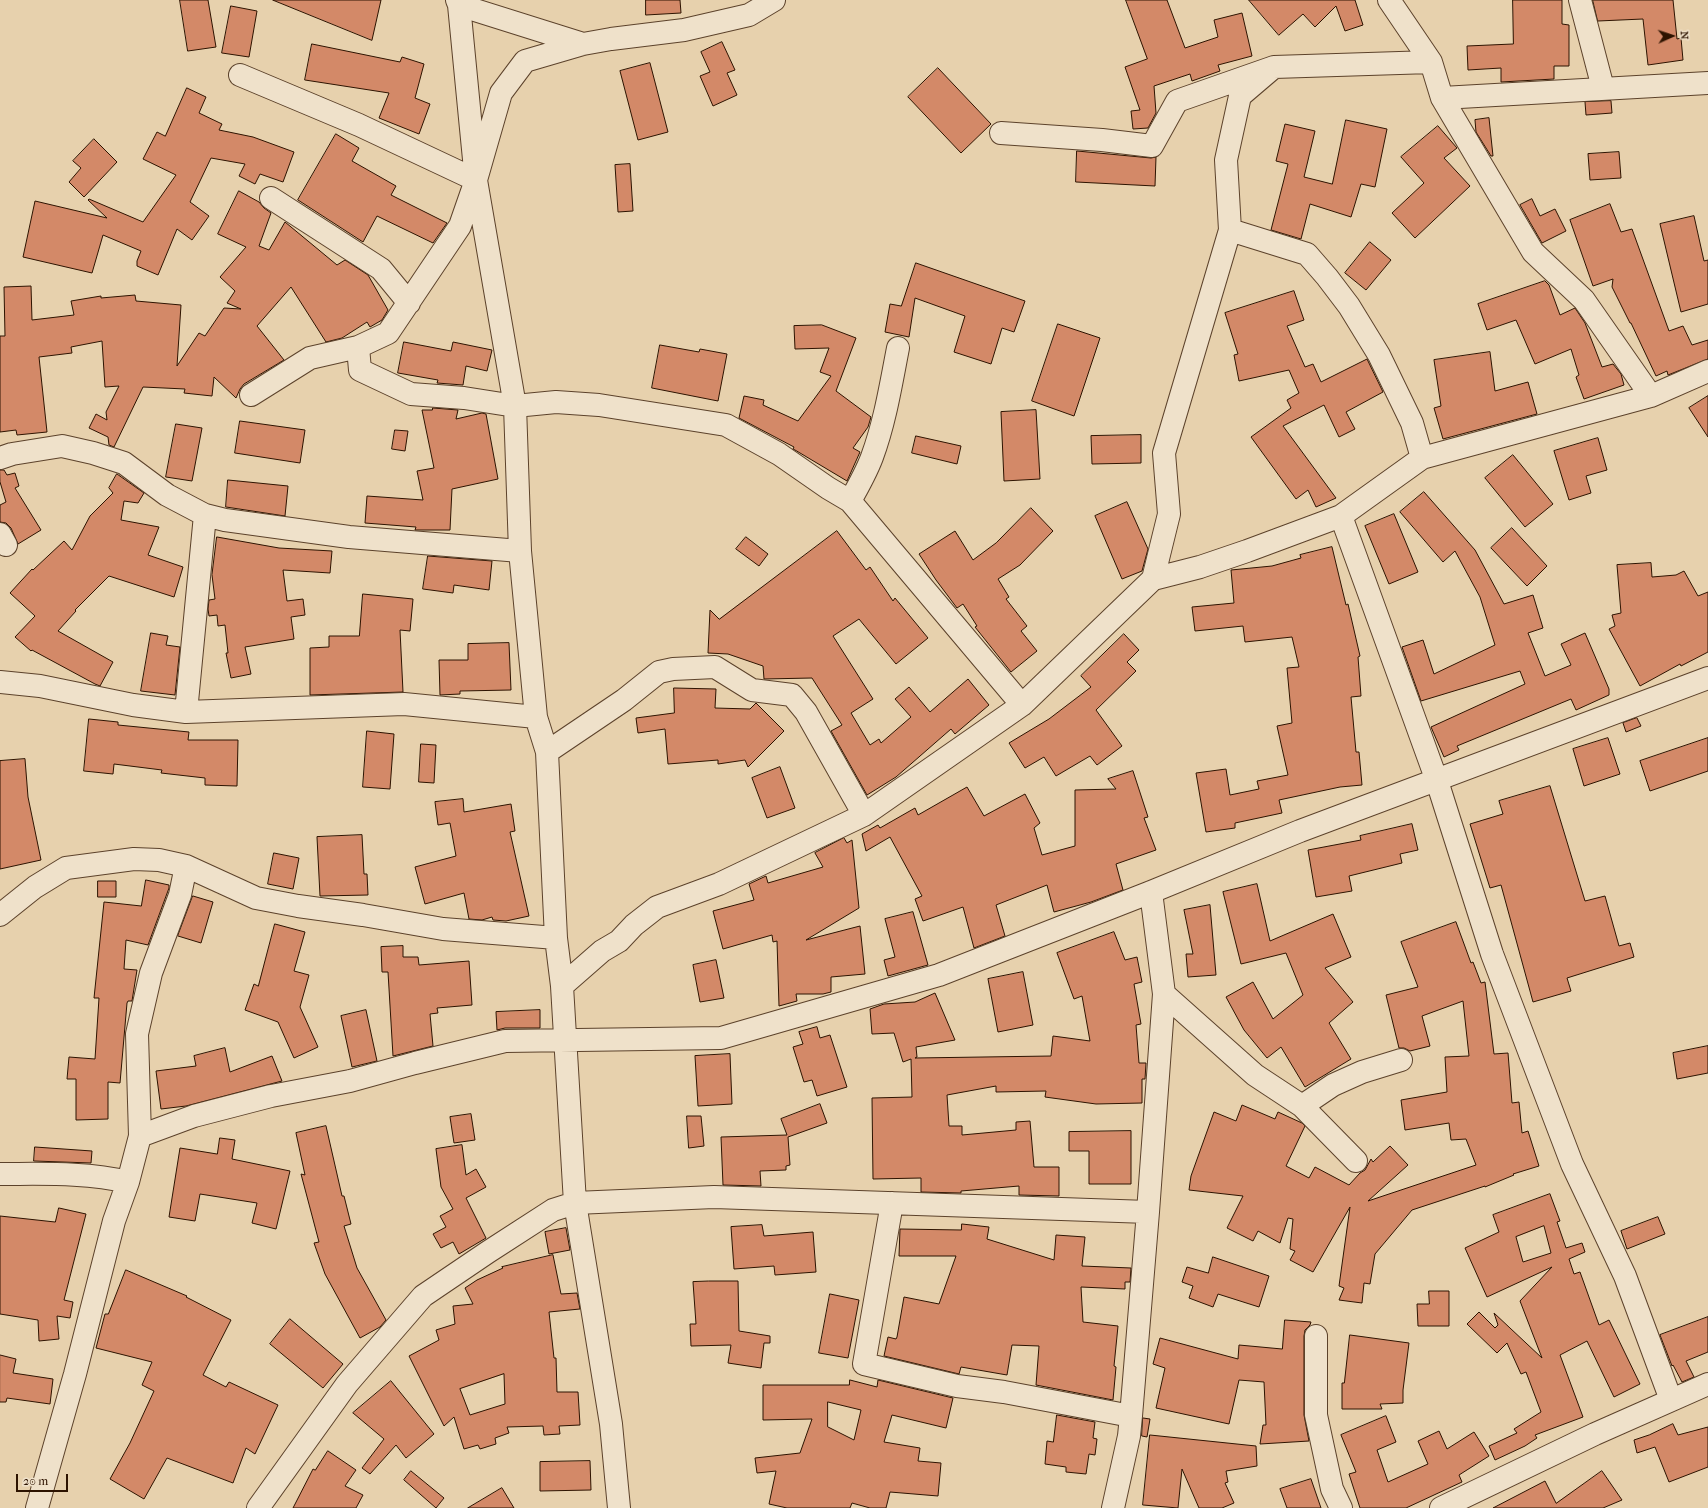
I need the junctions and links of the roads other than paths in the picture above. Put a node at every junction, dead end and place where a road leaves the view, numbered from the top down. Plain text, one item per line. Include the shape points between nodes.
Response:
1 (774, 0) edge
2 (1389, 0) edge
3 (1580, 0) edge
4 (458, 2) edge
5 (582, 44) junction
6 (1431, 62) junction
7 (1274, 67) junction
8 (240, 75) dead end
9 (1708, 83) edge
10 (1603, 88) junction
11 (1442, 98) junction
12 (1001, 133) dead end
13 (476, 180) junction
14 (271, 198) dead end
15 (1230, 230) junction
16 (409, 303) junction
17 (358, 347) junction
18 (898, 348) dead end
19 (1708, 371) edge
20 (251, 395) dead end
21 (1651, 396) junction
22 (515, 406) junction
23 (0, 458) edge
24 (1422, 458) junction
25 (850, 501) junction
26 (205, 515) junction
27 (1341, 516) junction
28 (520, 551) junction
29 (1153, 579) junction
30 (1708, 678) edge
31 (0, 682) edge
32 (1022, 705) junction
33 (186, 712) junction
34 (536, 717) junction
35 (547, 752) junction
36 (1437, 781) junction
37 (864, 815) junction
38 (186, 866) junction
39 (1151, 892) junction
40 (0, 915) edge
41 (556, 938) junction
42 (562, 986) junction
43 (1164, 994) junction
44 (566, 1040) junction
45 (1401, 1060) dead end
46 (1302, 1106) junction
47 (140, 1136) junction
48 (1356, 1161) dead end
49 (0, 1174) edge
50 (128, 1182) junction
51 (575, 1203) junction
52 (892, 1203) junction
53 (1148, 1212) junction
54 (1316, 1336) dead end
55 (1708, 1384) edge
56 (1671, 1400) junction
57 (1131, 1416) junction
58 (37, 1508) edge
59 (258, 1508) edge
60 (619, 1508) edge
61 (1113, 1508) edge
62 (1341, 1508) edge
63 (1441, 1508) edge

1 - 5 street via 750,14 684,30
2 - 6 street
3 - 10 street
4 - 5 street
4 - 13 street
5 - 13 street via 525,61 501,93
6 - 7 street
6 - 11 street
7 - 12 street via 1177,101 1152,146
7 - 15 street via 1240,96 1226,160
8 - 13 street via 359,125
9 - 10 street
10 - 11 street
11 - 21 street via 1533,252 1584,300
13 - 16 street via 460,226
13 - 22 street
14 - 16 street via 381,269
15 - 24 street via 1307,254 1327,277 1349,306 1379,355 1412,423
15 - 29 street via 1164,453 1169,514
16 - 17 street via 388,333
17 - 20 street via 310,358
17 - 22 street via 360,370 411,394 464,398
18 - 25 street via 873,456
19 - 21 street
21 - 24 street
22 - 25 street via 556,402 599,405 726,425 780,454
22 - 28 street
23 - 26 street via 62,446 93,454 124,463 167,495
24 - 27 street
25 - 32 street
26 - 28 street via 350,537
26 - 33 street
27 - 29 street via 1247,552
27 - 36 street
28 - 34 street
29 - 32 street
30 - 36 street
31 - 33 street via 40,686 133,705
32 - 37 street
33 - 34 street via 404,704
34 - 35 street
35 - 37 street via 624,700 659,672 673,668 715,667 752,690 792,695 806,712
35 - 41 street
36 - 39 street via 1300,831
36 - 56 street via 1492,954 1572,1164 1625,1276
37 - 42 street via 719,884 657,907
38 - 40 street via 159,860 134,859 66,868 35,887
38 - 41 street via 256,898 443,929
38 - 47 street via 180,895 151,973 137,1034
39 - 43 street
39 - 44 street via 939,975 722,1038
41 - 42 street
42 - 44 street
43 - 46 street via 1255,1075
43 - 53 street
44 - 47 street via 505,1041 415,1062 350,1081 271,1096 194,1116
44 - 51 street
45 - 46 street via 1362,1072 1333,1085
46 - 48 street
47 - 50 street
49 - 50 street via 107,1177
50 - 58 street via 114,1221
51 - 52 street via 714,1198
51 - 59 street via 553,1210 423,1296 347,1384
51 - 60 street via 611,1424
52 - 53 street
52 - 57 street via 864,1364 957,1386 1004,1392
53 - 57 street
54 - 62 street via 1316,1415 1332,1489
55 - 56 street
56 - 63 street
57 - 61 street

